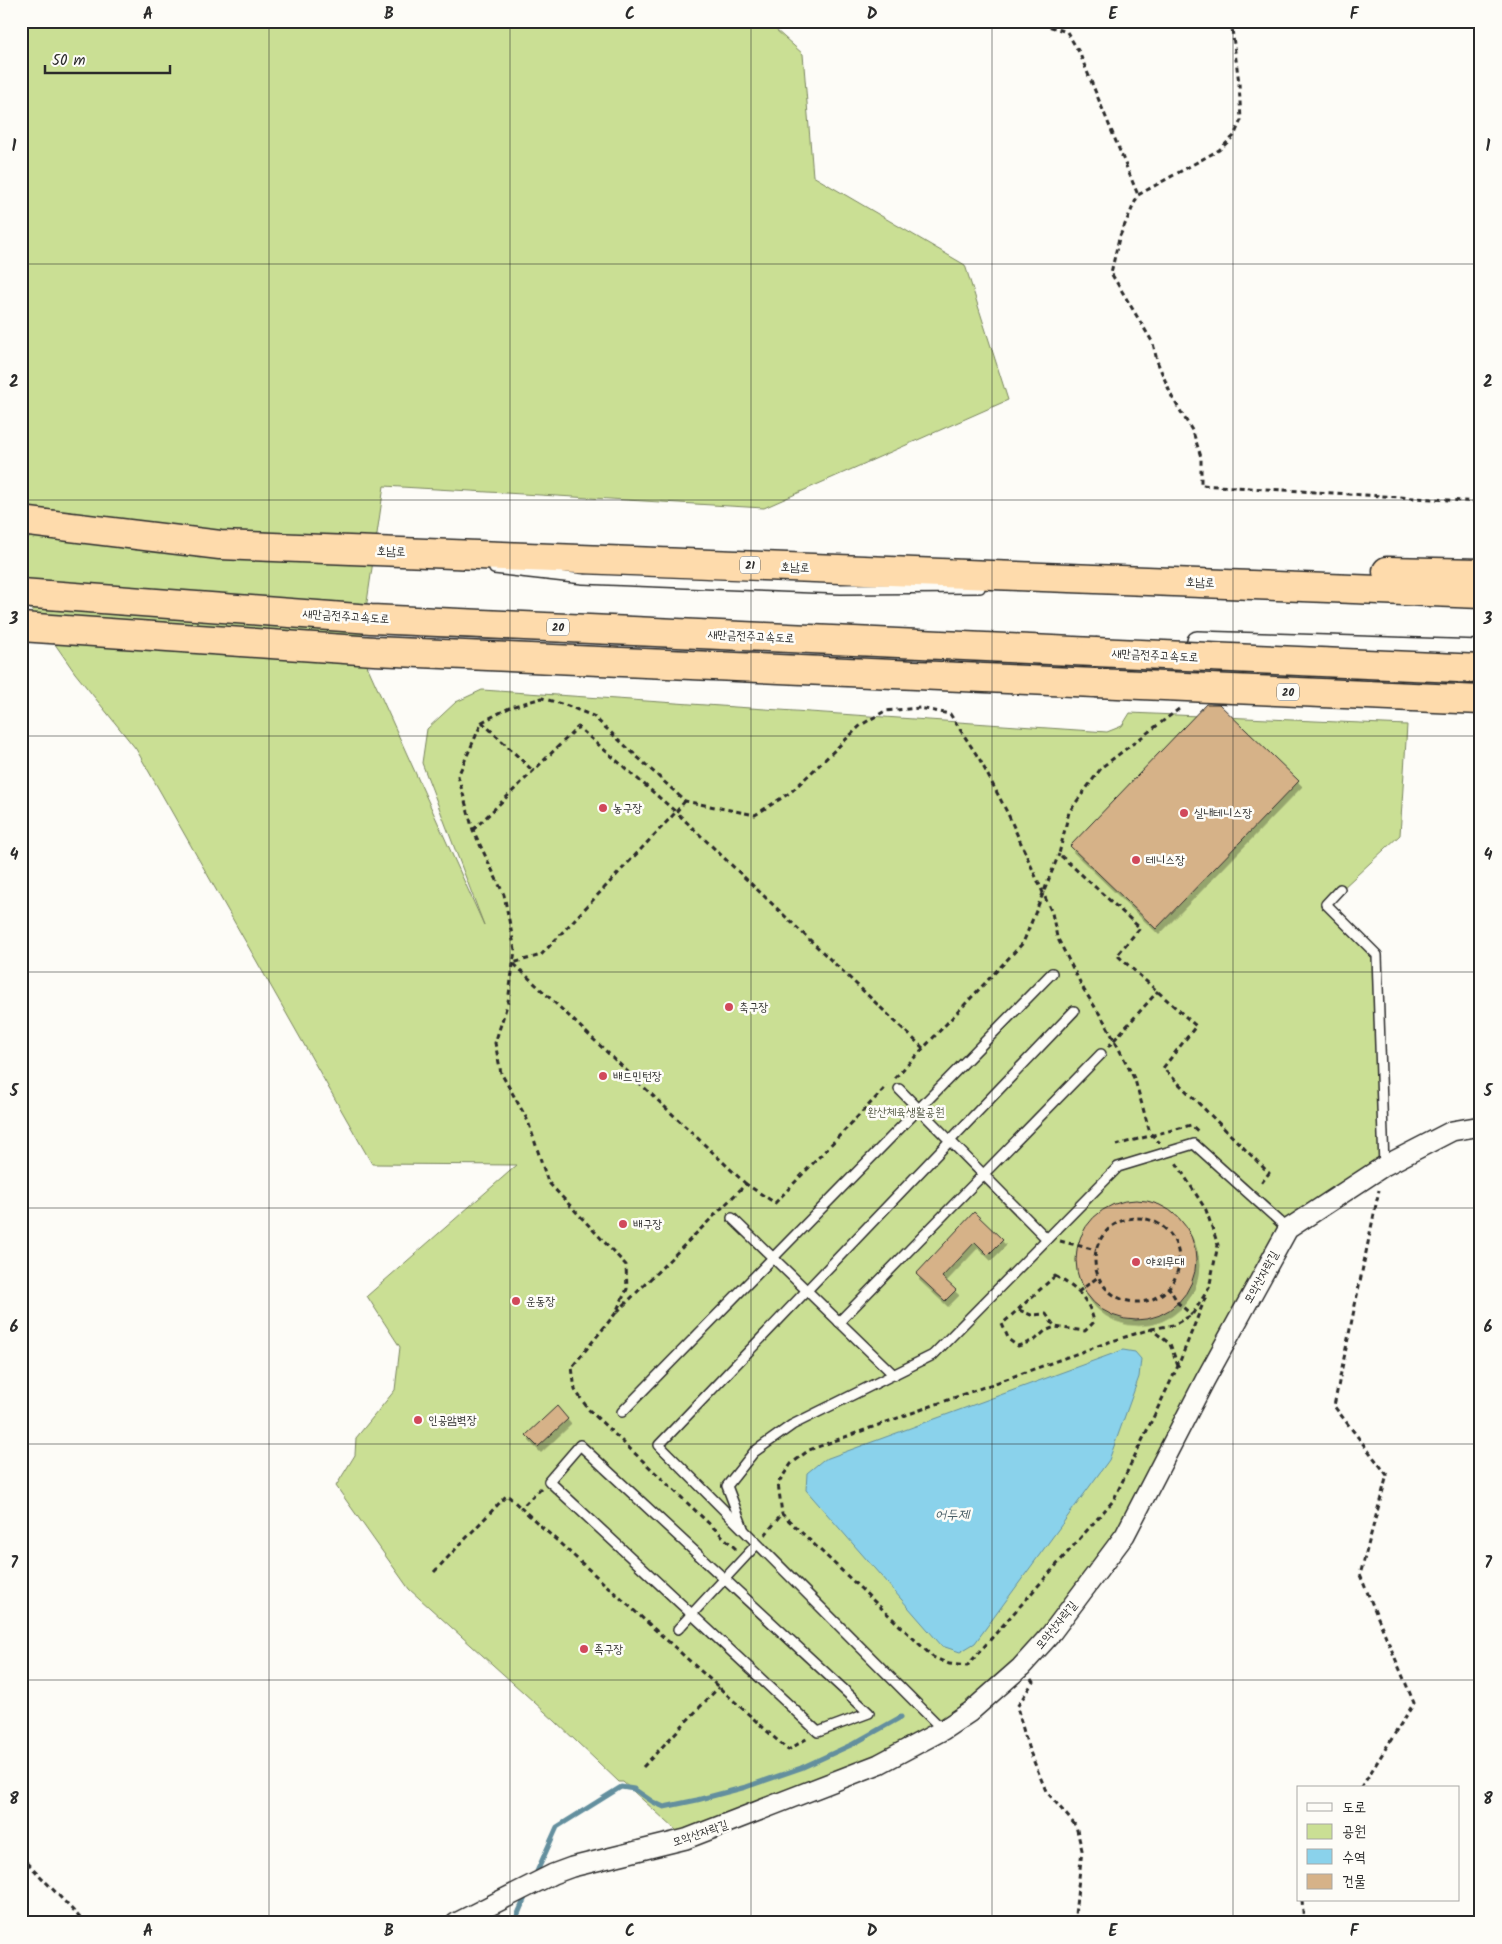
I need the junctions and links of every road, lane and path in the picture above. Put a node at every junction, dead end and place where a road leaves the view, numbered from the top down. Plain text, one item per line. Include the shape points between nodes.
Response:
1 (1043, 21) edge
2 (1231, 21) edge
3 (1138, 195) junction
4 (1481, 502) edge
5 (21, 505) edge
6 (21, 521) edge
7 (332, 549) junction
8 (448, 563) dead end
9 (487, 568) dead end
10 (1481, 573) edge
11 (1287, 586) junction
12 (1059, 587) dead end
13 (990, 588) dead end
14 (21, 593) edge
15 (1481, 594) edge
16 (21, 627) edge
17 (1198, 641) dead end
18 (1481, 650) edge
19 (1481, 669) edge
20 (1481, 700) edge
21 (1183, 706) dead end
22 (482, 722) junction
23 (533, 771) junction
24 (686, 801) junction
25 (676, 812) junction
26 (473, 830) junction
27 (1059, 854) junction
28 (1340, 889) dead end
29 (1044, 894) junction
30 (513, 964) junction
31 (1052, 973) dead end
32 (1158, 992) junction
33 (1074, 1011) dead end
34 (922, 1048) junction
35 (1101, 1054) joint
36 (899, 1089) dead end
37 (919, 1109) junction
38 (1481, 1126) edge
39 (1205, 1137) dead end
40 (950, 1141) junction
41 (1116, 1145) dead end
42 (1169, 1152) junction
43 (1384, 1166) junction
44 (984, 1174) junction
45 (1253, 1179) dead end
46 (746, 1184) junction
47 (1260, 1185) junction
48 (1267, 1192) dead end
49 (732, 1218) dead end
50 (1288, 1229) junction
51 (1047, 1239) junction
52 (1096, 1250) junction
53 (773, 1258) junction
54 (1098, 1276) junction
55 (1168, 1286) junction
56 (1209, 1288) junction
57 (807, 1290) junction
58 (1078, 1292) junction
59 (1019, 1310) junction
60 (615, 1314) junction
61 (1192, 1315) junction
62 (839, 1322) junction
63 (1055, 1327) junction
64 (1152, 1329) junction
65 (1178, 1366) junction
66 (894, 1375) junction
67 (622, 1412) dead end
68 (549, 1481) junction
69 (521, 1508) junction
70 (782, 1514) junction
71 (744, 1532) junction
72 (757, 1544) junction
73 (745, 1558) junction
74 (434, 1572) dead end
75 (725, 1579) junction
76 (692, 1615) junction
77 (678, 1629) dead end
78 (1020, 1668) junction
79 (720, 1687) junction
80 (943, 1730) junction
81 (818, 1732) junction
82 (643, 1768) dead end
83 (1363, 1786) edge
84 (21, 1856) edge
85 (1302, 1902) edge
86 (85, 1923) edge
87 (456, 1923) edge
88 (1078, 1923) edge
89 (1304, 1923) edge

1 - 3 path via 1067,32 1079,52
2 - 3 path via 1241,120 1234,136 1219,150
3 - 4 path via 1119,238 1111,274 1153,342 1172,397 1193,432 1200,457 1201,485
5 - 10 highway, 호남로 / 21 via 223,528 1082,565
6 - 7 highway, 호남로 / 21 via 220,545
7 - 8 lane
7 - 11 highway, 호남로 / 21
9 - 13 lane via 583,579 842,589
11 - 12 lane
11 - 15 highway, 호남로 / 21
14 - 19 highway, 새만금전주고속도로 / 20, bridge via 370,619
16 - 20 highway, 20, bridge via 374,651
17 - 18 street
21 - 27 path via 1102,767 1069,812
22 - 23 path
22 - 24 path via 511,707 542,698 568,706 593,716
22 - 26 path via 458,776
23 - 25 path via 578,727
23 - 26 path
24 - 25 path
24 - 29 path via 755,815 791,792 861,725 885,710 920,708 950,714 980,760
25 - 30 path via 541,954
25 - 34 path
26 - 30 path via 504,895 515,950
27 - 29 path
27 - 32 path via 1140,928 1117,955
28 - 43 lane via 1326,904 1377,955
29 - 34 path via 1023,943
29 - 42 path via 1057,937 1135,1080 1150,1133
30 - 46 path
30 - 60 path via 508,1002 495,1043 501,1073 528,1121 548,1182 626,1265 627,1289
31 - 37 lane
32 - 35 path
32 - 47 path via 1196,1026 1163,1068 1269,1172
33 - 40 lane
34 - 46 path via 775,1203
35 - 44 lane
36 - 37 lane
37 - 40 lane
37 - 53 lane
38 - 43 street, 모악산자락길 via 1452,1131
39 - 41 path via 1191,1125
40 - 44 lane
40 - 57 lane
42 - 50 lane via 1194,1144
42 - 51 lane via 1118,1167
42 - 56 path via 1206,1210 1218,1245
43 - 50 street, 모악산자락길
43 - 83 path via 1334,1406 1386,1475 1360,1575 1414,1703
44 - 51 lane
44 - 62 lane
45 - 47 path
46 - 60 path
47 - 48 path
49 - 53 lane
50 - 78 street, 모악산자락길 via 1124,1535 1050,1635
51 - 52 path
51 - 66 lane via 933,1355
52 - 54 path
52 - 55 path via 1101,1238 1121,1221 1134,1218 1159,1224 1175,1243 1178,1257 1177,1272
53 - 57 lane
53 - 67 lane
54 - 55 path via 1106,1289 1132,1301 1160,1295
54 - 58 path
55 - 61 path via 1178,1303
56 - 61 path
56 - 65 path
57 - 62 lane
57 - 71 lane via 659,1445
58 - 59 path via 1055,1276
58 - 63 path via 1092,1312 1094,1322 1084,1331
59 - 63 path via 1031,1316 1046,1314
59 - 63 path via 1002,1324 1009,1340 1018,1346
60 - 73 path via 572,1367 575,1390 589,1410
61 - 64 path via 1173,1325
62 - 66 lane
64 - 65 path via 1170,1344
64 - 70 path via 809,1450 791,1464 778,1483
65 - 70 path via 1113,1501 967,1666 949,1664 933,1657
66 - 71 lane via 792,1425 754,1452 727,1486
68 - 69 path
68 - 75 lane via 580,1445
68 - 76 lane
69 - 74 path via 507,1495
69 - 79 path
70 - 72 path
71 - 72 lane
72 - 73 lane
72 - 80 lane
73 - 75 lane
75 - 76 lane
75 - 81 lane via 869,1713
76 - 77 lane
76 - 81 lane
78 - 80 street, 모악산자락길 via 970,1712
78 - 88 path via 1033,1682 1017,1707 1028,1747 1046,1791 1076,1826 1082,1850 1075,1915
79 - 81 path via 788,1750
79 - 82 path
80 - 87 street, 모악산자락길 via 879,1764 686,1840 553,1874
84 - 86 path
85 - 89 path

